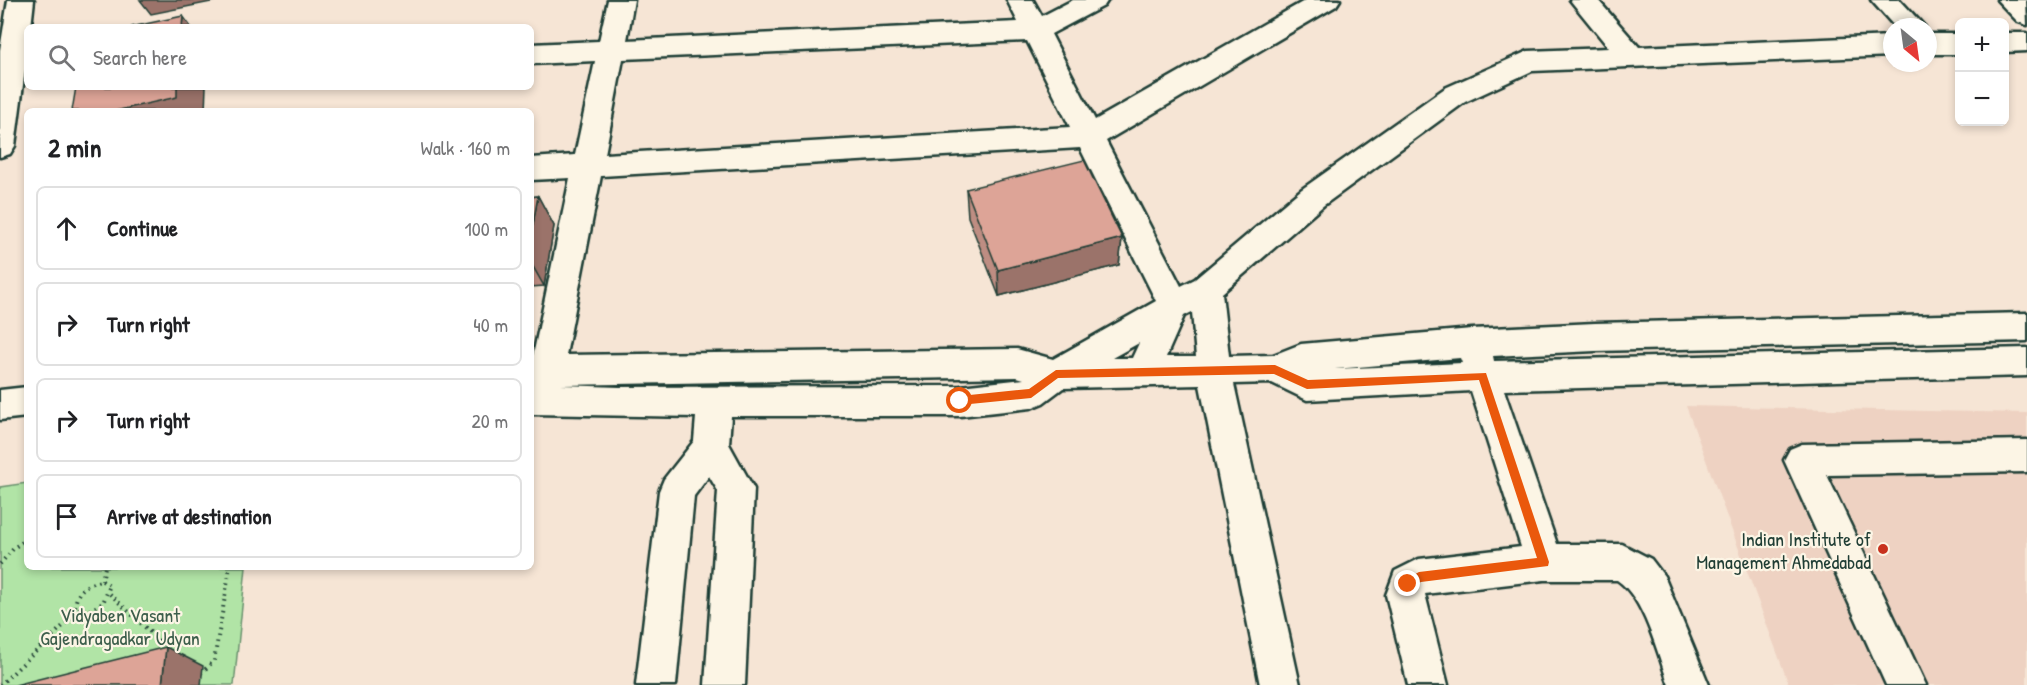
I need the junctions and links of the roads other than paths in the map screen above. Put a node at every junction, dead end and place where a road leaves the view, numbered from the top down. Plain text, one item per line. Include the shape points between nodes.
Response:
1 (21, 0) edge
2 (621, 0) edge
3 (1020, 0) edge
4 (1095, 0) edge
5 (1327, 0) edge
6 (1583, 0) edge
7 (1884, 0) edge
8 (2010, 0) edge
9 (2027, 16) edge
10 (1902, 18) edge
11 (1035, 32) junction
12 (1937, 41) edge
13 (2027, 42) edge
14 (2009, 43) edge
15 (1955, 44) edge
16 (1883, 46) edge
17 (611, 49) junction
18 (534, 54) edge
19 (1632, 57) junction
20 (1089, 137) junction
21 (0, 146) edge
22 (589, 167) junction
23 (534, 169) edge
24 (1206, 288) junction
25 (1174, 304) junction
26 (2015, 327) edge
27 (1472, 343) junction
28 (2027, 361) edge
29 (1275, 369) junction
30 (1214, 371) junction
31 (1142, 372) junction
32 (1056, 374) junction
33 (1483, 376) junction
34 (538, 384) edge
35 (24, 402) edge
36 (715, 402) junction
37 (0, 405) edge
38 (24, 420) edge
39 (0, 422) edge
40 (711, 446) junction
41 (2027, 456) edge
42 (1544, 562) junction
43 (656, 685) edge
44 (725, 685) edge
45 (1280, 685) edge
46 (1428, 685) edge
47 (1689, 685) edge
48 (1906, 685) edge

1 - 21 street
2 - 17 street
3 - 11 street
4 - 11 street
5 - 20 street
6 - 19 street
7 - 10 street
8 - 9 street
11 - 17 street
11 - 20 street
12 - 15 street
13 - 14 street
16 - 19 street
17 - 18 street
17 - 22 street
19 - 24 street via 1528,62 1455,95 1313,197
20 - 22 street
20 - 25 street
22 - 23 street
22 - 34 street
24 - 25 street
24 - 30 street
25 - 31 street
25 - 32 street
26 - 27 street
26 - 28 street
27 - 29 street via 1301,358
27 - 33 street
28 - 33 street
29 - 30 street
29 - 33 street via 1307,385
30 - 31 street
30 - 45 street
31 - 32 street
32 - 34 street via 1017,363
32 - 36 street via 1031,393 960,401
33 - 42 street
34 - 36 street via 620,402
35 - 37 street
36 - 40 street
38 - 39 street
40 - 43 street via 677,491
40 - 44 street via 736,489
41 - 48 street via 1802,460
42 - 46 street via 1419,577 1408,584 1405,595
42 - 47 street via 1622,562 1638,572 1651,589

